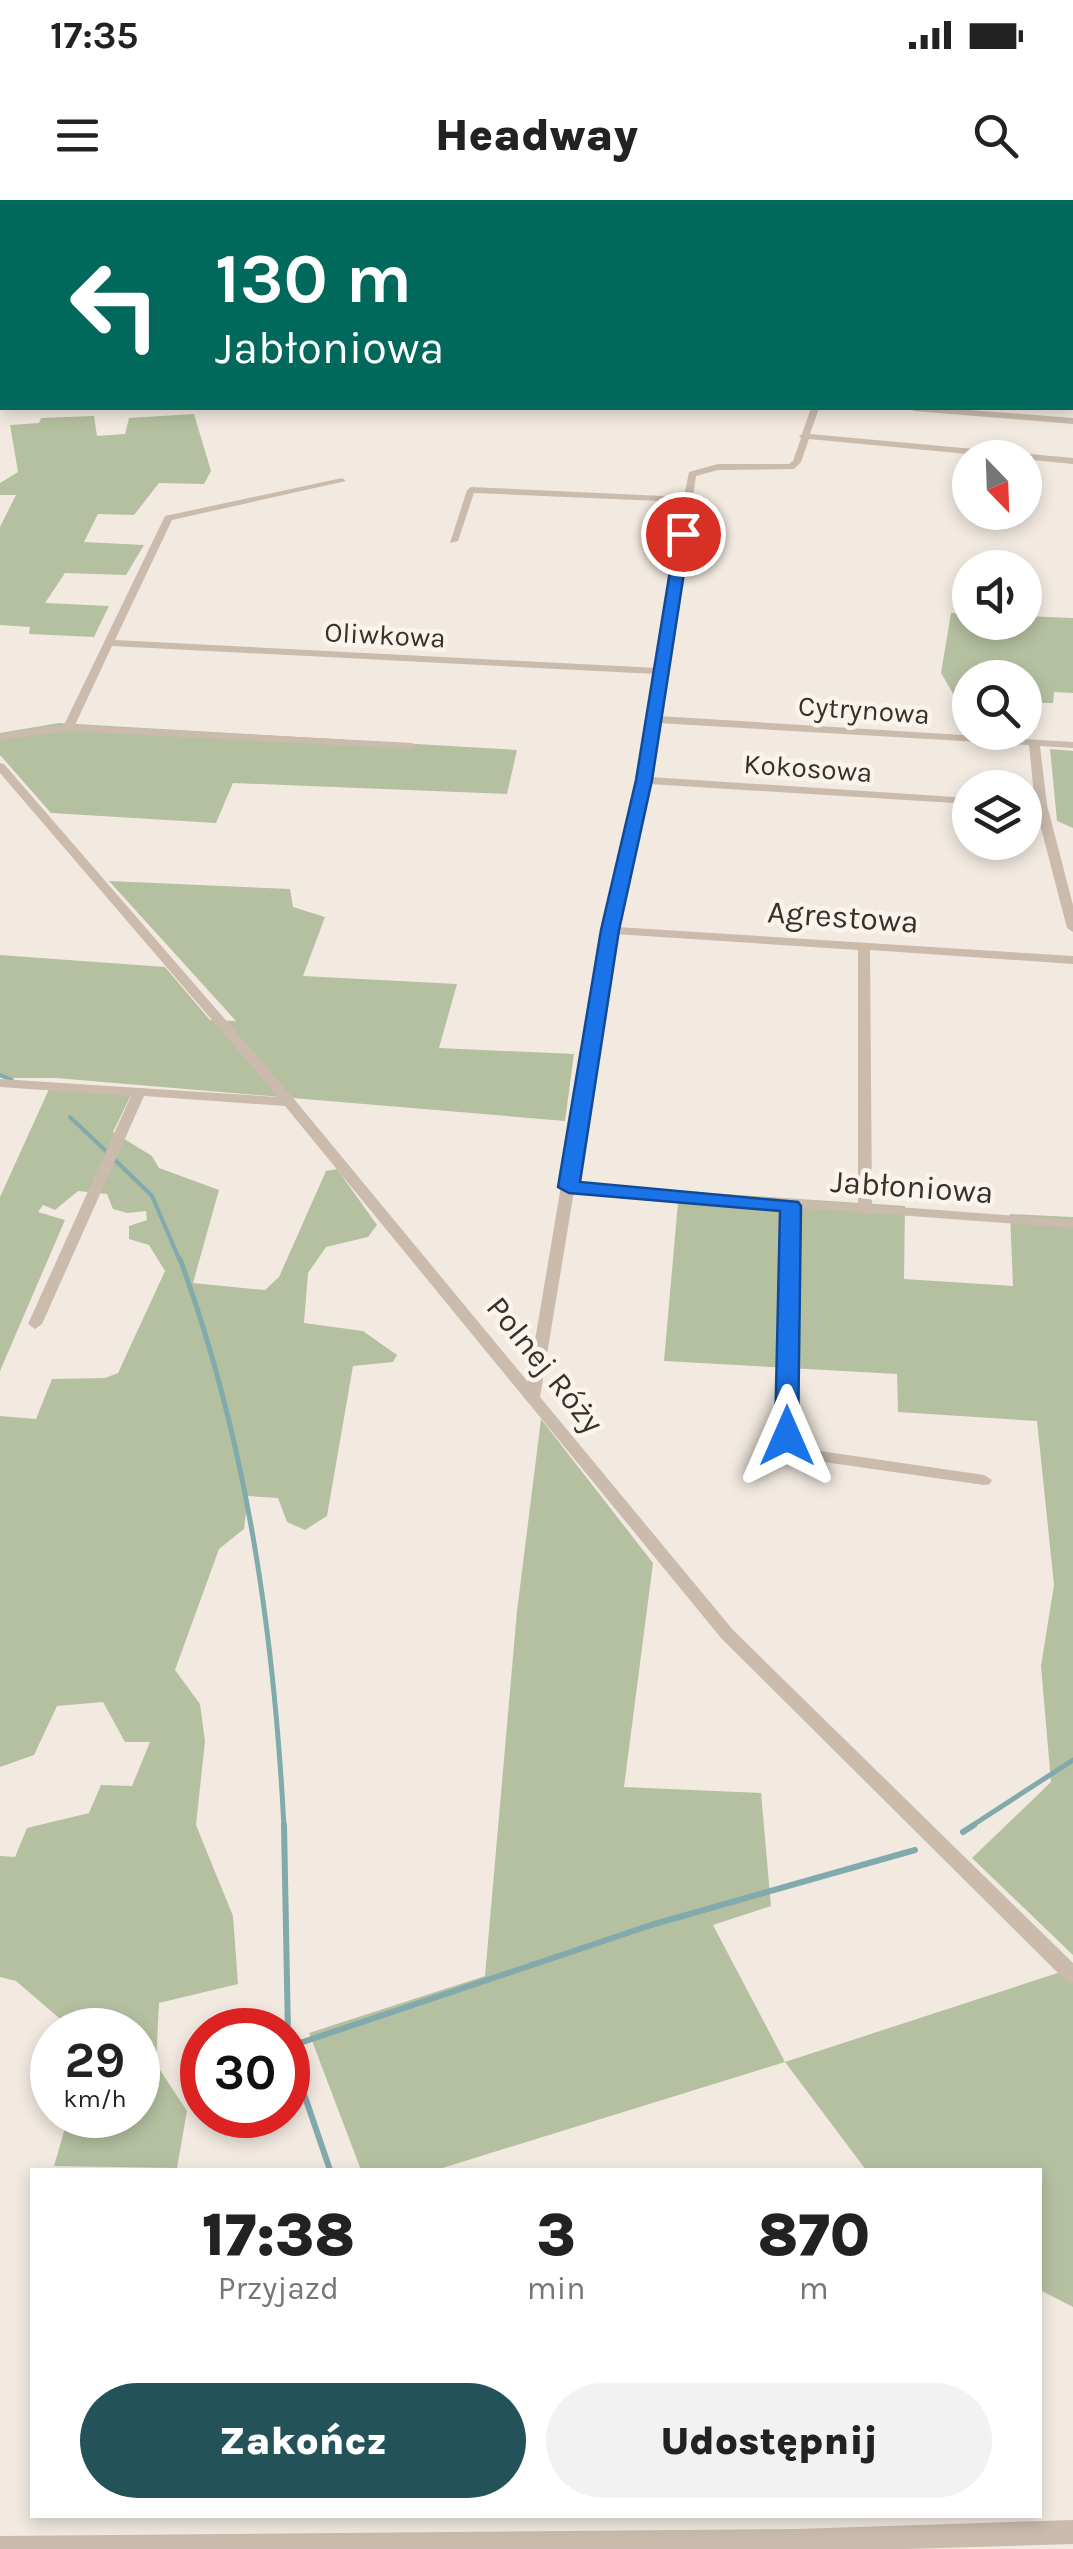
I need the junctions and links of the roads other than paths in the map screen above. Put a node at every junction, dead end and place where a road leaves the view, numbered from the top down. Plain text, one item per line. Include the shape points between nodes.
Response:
1 (814, 410) edge
2 (938, 410) edge
3 (1073, 421) edge
4 (803, 436) junction
5 (1073, 462) edge
6 (342, 481) dead end
7 (689, 500) junction
8 (453, 541) dead end
9 (108, 643) junction
10 (659, 671) junction
11 (651, 719) junction
12 (68, 728) junction
13 (0, 736) edge
14 (952, 738) edge
15 (1042, 744) edge
16 (412, 746) dead end
17 (1073, 746) edge
18 (0, 766) edge
19 (644, 780) junction
20 (952, 800) edge
21 (1042, 810) edge
22 (1073, 928) edge
23 (610, 930) junction
24 (864, 946) junction
25 (1073, 960) edge
26 (0, 1083) edge
27 (139, 1092) junction
28 (290, 1102) junction
29 (569, 1187) junction
30 (790, 1206) junction
31 (866, 1211) junction
32 (1073, 1224) edge
33 (35, 1324) dead end
34 (533, 1396) junction
35 (984, 1480) dead end
36 (1073, 1975) edge
37 (1073, 2532) edge
38 (0, 2548) edge

1 - 4 street
2 - 3 street
4 - 5 street
4 - 7 street via 791,467 718,467 692,474
6 - 9 street via 168,518
7 - 8 street via 471,490
7 - 10 street
9 - 10 street, Oliwkowa
9 - 12 street
10 - 11 street
11 - 14 street, Cytrynowa
11 - 19 street
12 - 13 street
12 - 16 street
15 - 17 street, Cytrynowa
18 - 28 street, Polnej Róży
19 - 20 street, Kokosowa
19 - 23 street
21 - 22 street
23 - 24 street, Agrestowa
23 - 29 street
24 - 25 street, Agrestowa
24 - 31 street
26 - 27 street
27 - 28 street
27 - 33 street
28 - 34 street, Polnej Róży
29 - 30 street, Jabłoniowa
29 - 34 street
30 - 31 street, Jabłoniowa
30 - 35 street via 786,1414 795,1448
31 - 32 street, Jabłoniowa
34 - 36 street, Polnej Róży via 728,1634
37 - 38 street

